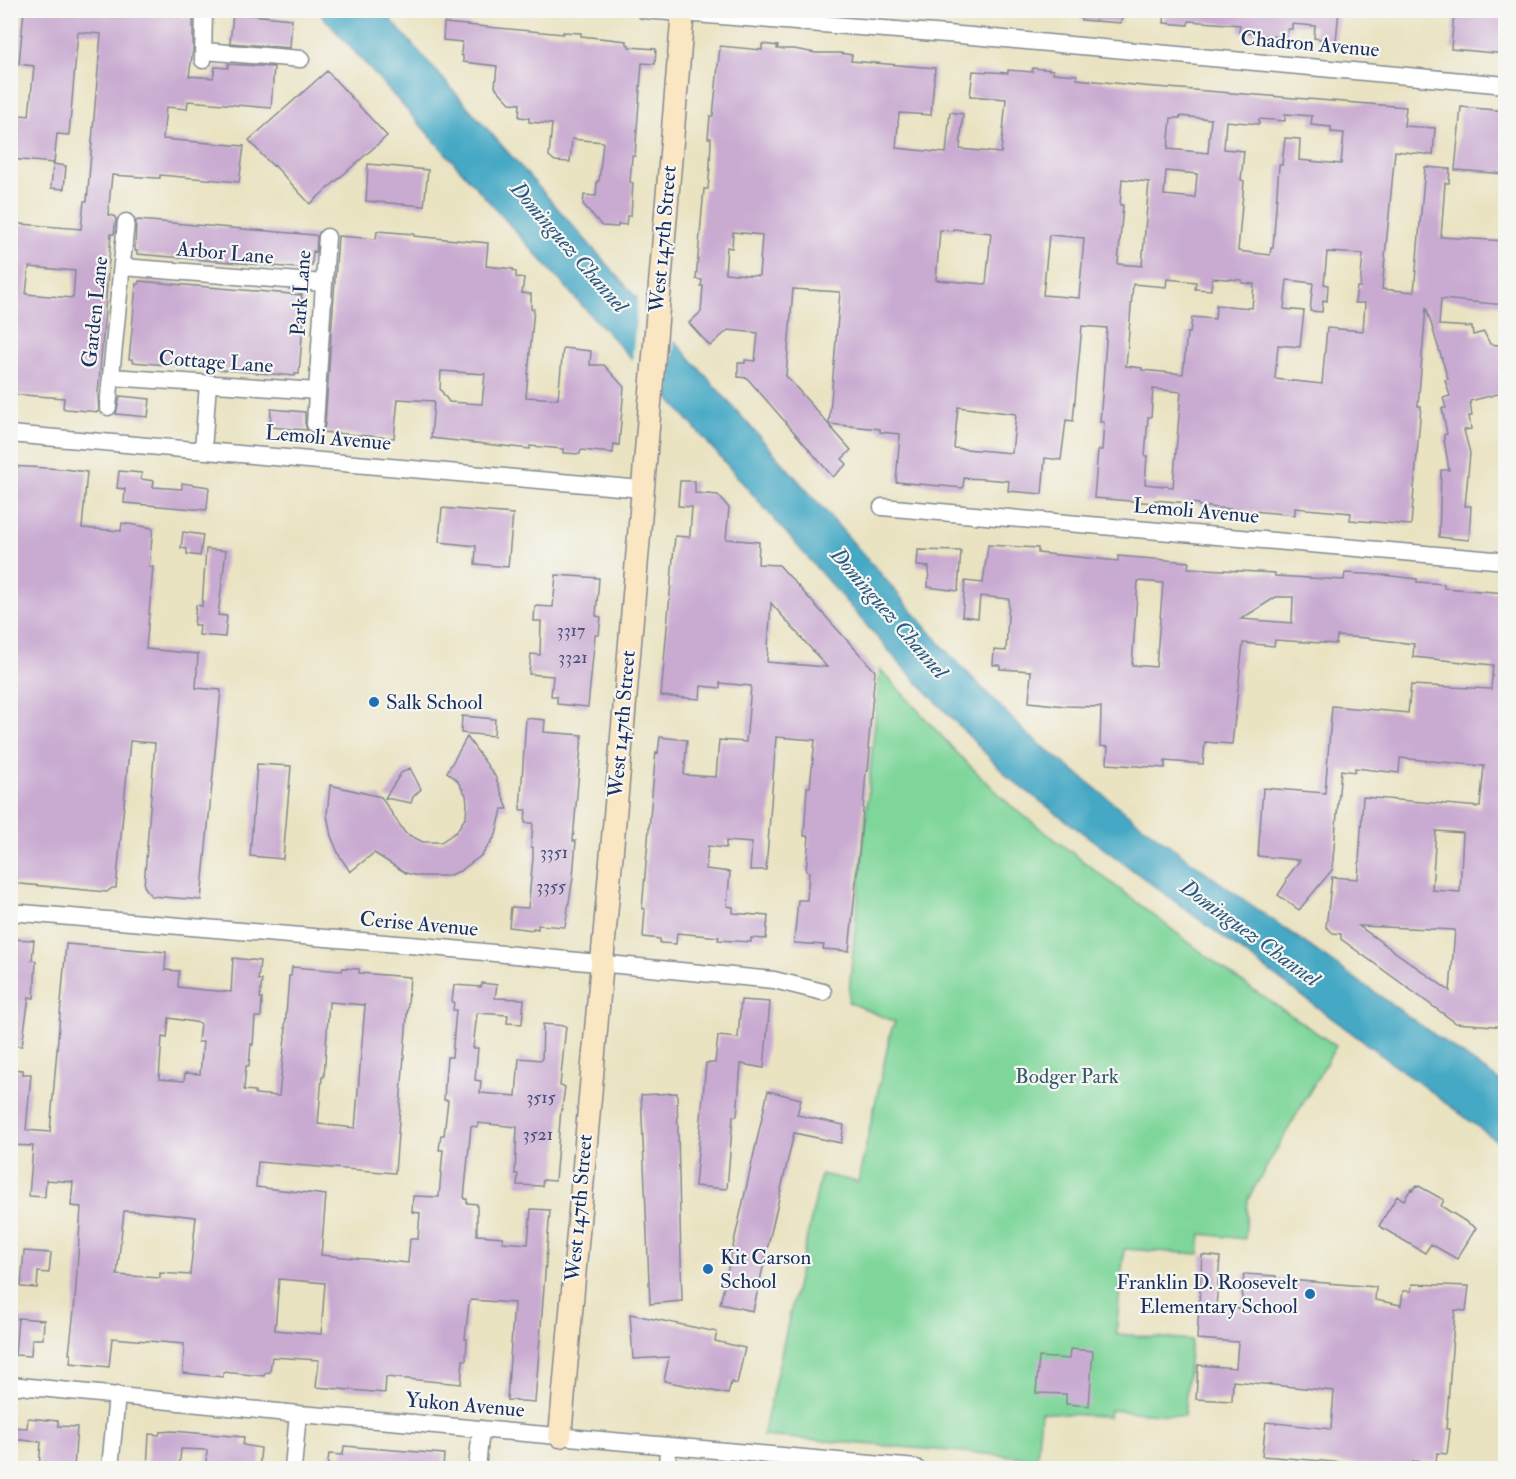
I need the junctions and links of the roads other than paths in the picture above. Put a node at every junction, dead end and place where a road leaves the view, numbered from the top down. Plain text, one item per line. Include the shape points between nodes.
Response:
1 (204, 10) edge
2 (644, 10) edge
3 (682, 12) edge
4 (301, 59) dead end
5 (1506, 85) edge
6 (126, 222) dead end
7 (327, 237) dead end
8 (123, 267) junction
9 (324, 283) junction
10 (111, 377) junction
11 (208, 384) junction
12 (317, 391) junction
13 (108, 407) dead end
14 (315, 424) dead end
15 (10, 434) edge
16 (203, 450) junction
17 (642, 489) junction
18 (882, 507) dead end
19 (1506, 561) edge
20 (10, 912) edge
21 (601, 963) junction
22 (823, 992) dead end
23 (10, 1385) edge
24 (117, 1395) junction
25 (298, 1414) junction
26 (481, 1429) junction
27 (560, 1436) junction
28 (668, 1447) junction
29 (110, 1468) edge
30 (293, 1468) edge
31 (477, 1468) edge
32 (667, 1468) edge
33 (916, 1468) edge

1 - 4 street via 203,56
2 - 3 street, Chadron Avenue
3 - 5 street, Chadron Avenue
3 - 17 street, West 147th Street
6 - 8 street, Garden Lane
7 - 9 street, Park Lane
8 - 9 street, Arbor Lane
8 - 10 street, Garden Lane
9 - 12 street, Park Lane
10 - 11 street, Cottage Lane
10 - 13 street, Garden Lane
11 - 12 street, Cottage Lane
11 - 16 street
12 - 14 street, Park Lane
15 - 16 street, Lemoli Avenue
16 - 17 street, Lemoli Avenue
17 - 21 street, West 147th Street
18 - 19 street, Lemoli Avenue
20 - 21 street, Cerise Avenue
21 - 22 street, Cerise Avenue via 774,980
21 - 27 street, West 147th Street
23 - 24 street, Yukon Avenue
24 - 25 street, Yukon Avenue
24 - 29 street
25 - 26 street, Yukon Avenue
25 - 30 street
26 - 27 street, Yukon Avenue
26 - 31 street
27 - 28 street, Yukon Avenue
28 - 32 street
28 - 33 street, Yukon Avenue

